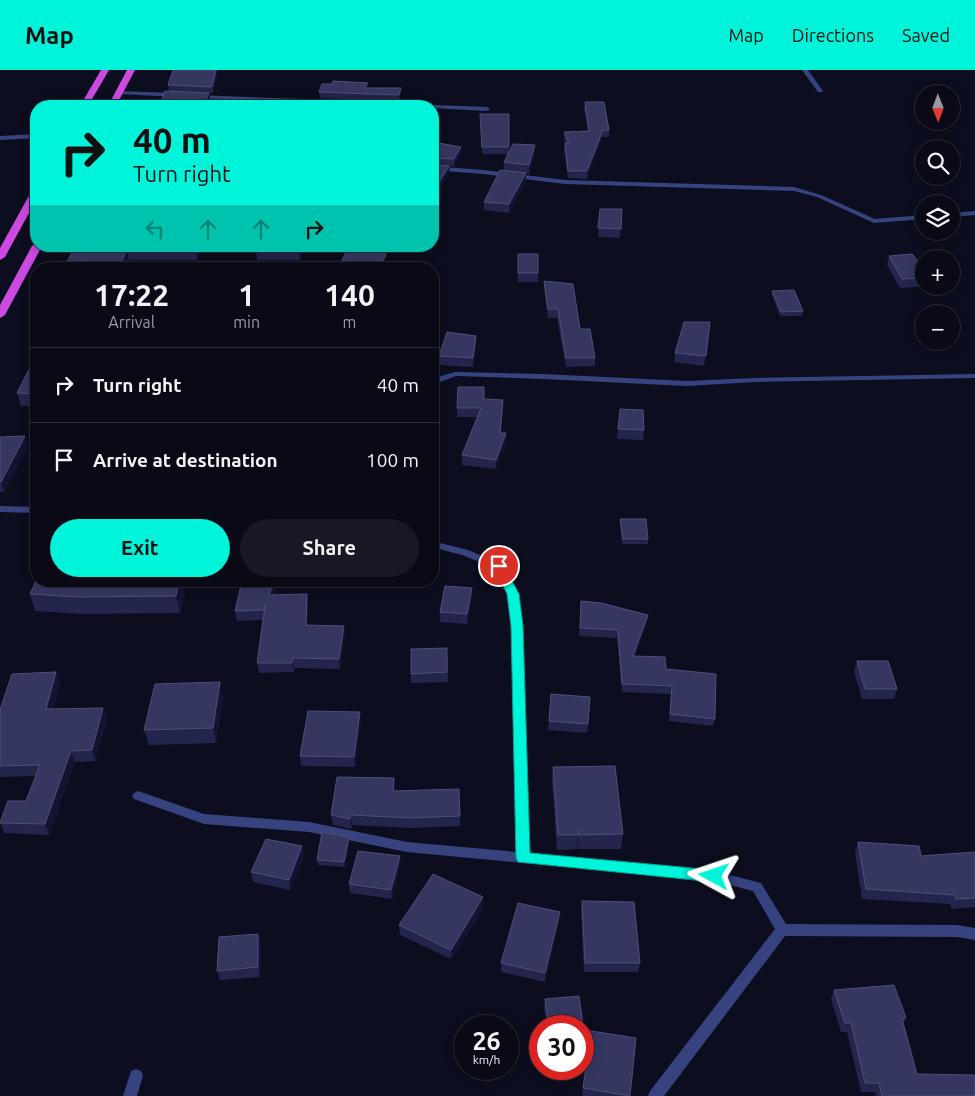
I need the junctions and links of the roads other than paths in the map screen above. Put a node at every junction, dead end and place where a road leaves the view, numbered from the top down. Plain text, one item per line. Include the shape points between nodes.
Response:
1 (106, 70) edge
2 (132, 70) edge
3 (805, 70) edge
4 (820, 91) dead end
5 (119, 92) junction
6 (88, 100) edge
7 (115, 100) edge
8 (294, 100) edge
9 (439, 106) edge
10 (487, 108) dead end
11 (30, 136) edge
12 (0, 138) edge
13 (439, 169) edge
14 (30, 203) edge
15 (975, 213) edge
16 (960, 214) edge
17 (915, 218) edge
18 (34, 252) edge
19 (0, 257) edge
20 (0, 315) edge
21 (975, 376) edge
22 (439, 379) edge
23 (0, 509) edge
24 (30, 510) edge
25 (439, 546) edge
26 (138, 796) dead end
27 (523, 858) junction
28 (782, 930) junction
29 (975, 934) edge
30 (136, 1076) dead end
31 (130, 1096) edge
32 (655, 1096) edge

1 - 6 highway
2 - 5 highway
3 - 4 street
5 - 7 highway
5 - 8 street
9 - 10 street
11 - 12 street
13 - 17 street via 565,182 794,189 819,196 874,221
14 - 19 highway
15 - 16 street
18 - 20 highway
21 - 22 street via 755,380 725,384 455,374
23 - 24 street
25 - 27 street via 499,566 513,594 517,626
26 - 27 street via 204,819 309,828 407,847
27 - 28 street via 714,876 757,887
28 - 29 street via 957,931
28 - 32 street
30 - 31 street

